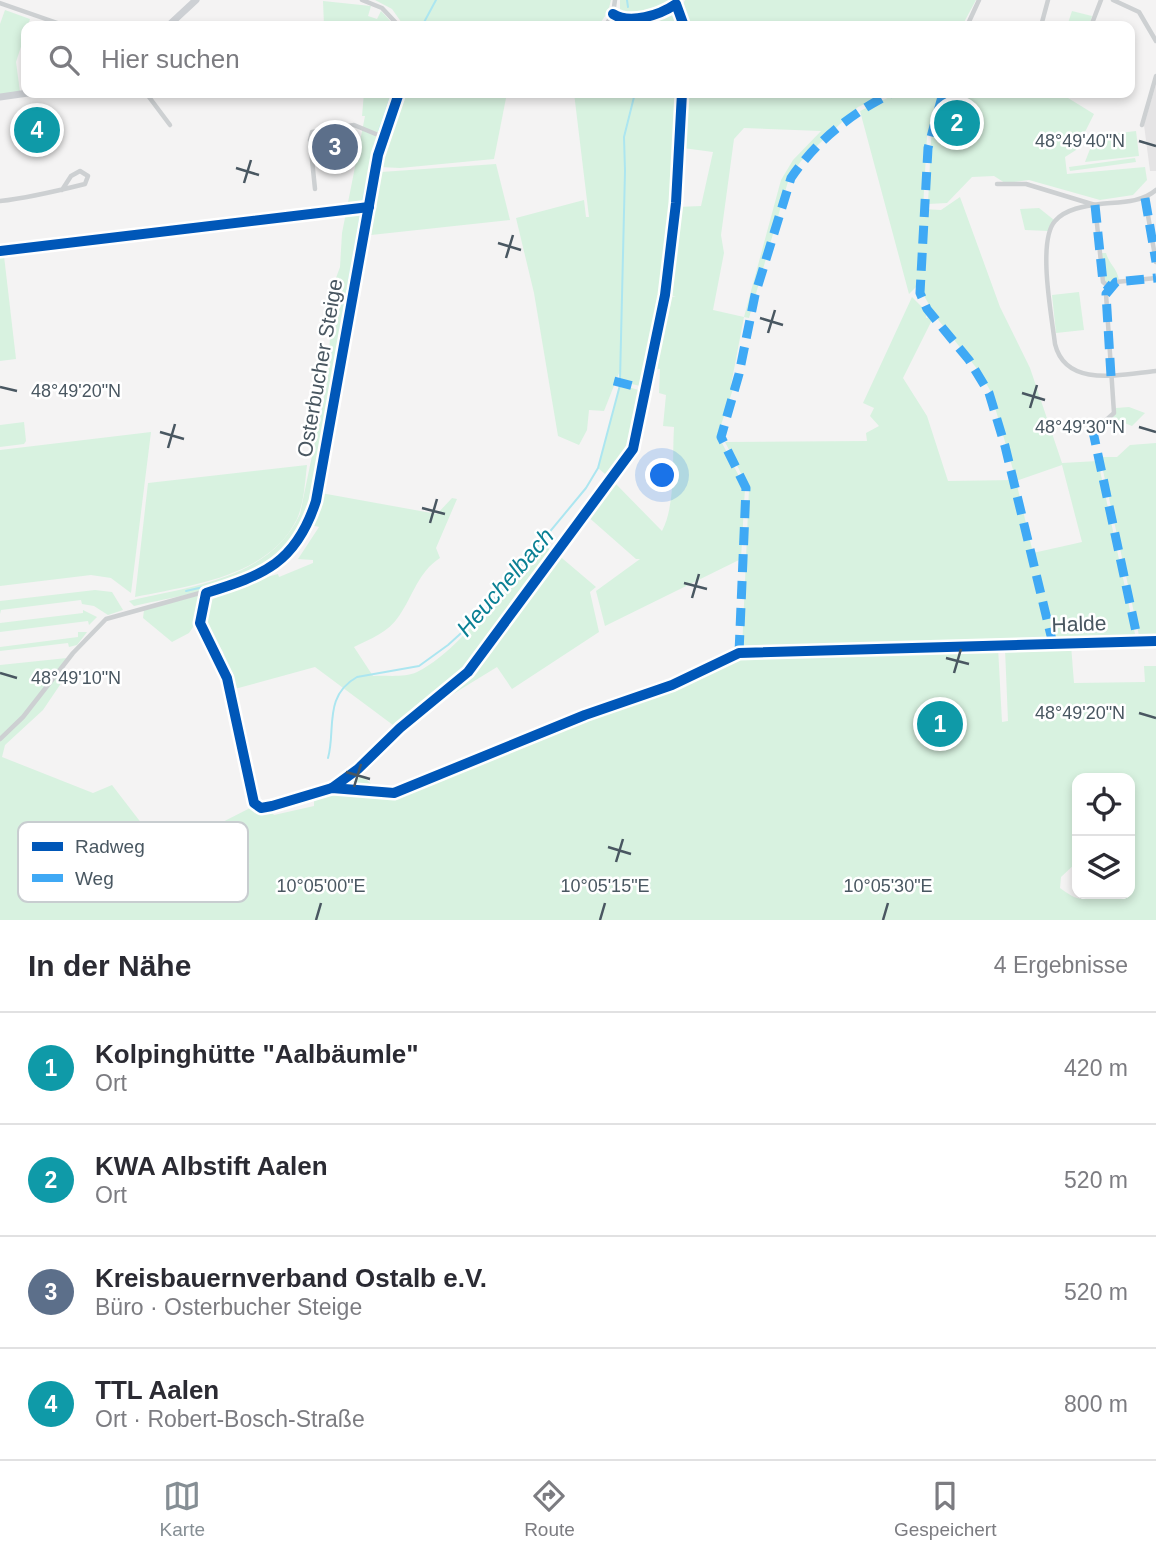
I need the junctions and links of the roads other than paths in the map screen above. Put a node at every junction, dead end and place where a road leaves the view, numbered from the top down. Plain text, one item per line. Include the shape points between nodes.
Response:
1 (196, 0) edge
2 (362, 0) edge
3 (615, 0) edge
4 (679, 0) edge
5 (979, 0) edge
6 (1048, 0) edge
7 (1101, 0) edge
8 (1113, 0) edge
9 (0, 3) edge
10 (613, 14) junction
11 (52, 21) edge
12 (173, 21) edge
13 (394, 21) edge
14 (608, 21) edge
15 (969, 21) edge
16 (1042, 21) edge
17 (1093, 21) edge
18 (1156, 41) edge
19 (1156, 76) edge
20 (21, 94) edge
21 (0, 97) edge
22 (150, 98) edge
23 (396, 98) edge
24 (170, 125) dead end
25 (1142, 125) dead end
26 (383, 137) junction
27 (998, 184) dead end
28 (315, 188) dead end
29 (62, 190) junction
30 (1156, 190) edge
31 (1145, 198) junction
32 (0, 201) edge
33 (1095, 205) junction
34 (1156, 262) edge
35 (1156, 278) edge
36 (1109, 287) junction
37 (1156, 370) edge
38 (1111, 376) junction
39 (1091, 427) dead end
40 (1156, 641) edge
41 (1003, 645) dead end
42 (0, 739) edge

1 - 12 street
2 - 13 street via 382,8
3 - 10 street
4 - 10 street via 667,10 637,18
5 - 15 street
6 - 16 street
7 - 17 street
8 - 18 street via 1139,12
9 - 11 street
10 - 14 street
19 - 25 street
20 - 21 street
22 - 24 street
23 - 26 street, Osterbucher Steige
26 - 28 street via 354,125 312,132
26 - 42 street, Osterbucher Steige via 316,501 302,536 283,559 254,578 106,619
27 - 33 street via 1026,184
29 - 29 street via 85,184 88,176 75,173
29 - 32 street
30 - 31 street
31 - 33 street
31 - 34 street
33 - 36 street via 1103,282
33 - 38 street via 1081,206 1055,221 1049,233 1050,295 1058,354 1078,372
35 - 36 street via 1116,282
36 - 38 street via 1105,301
37 - 38 street
38 - 39 street via 1114,413
40 - 41 street, Halde

